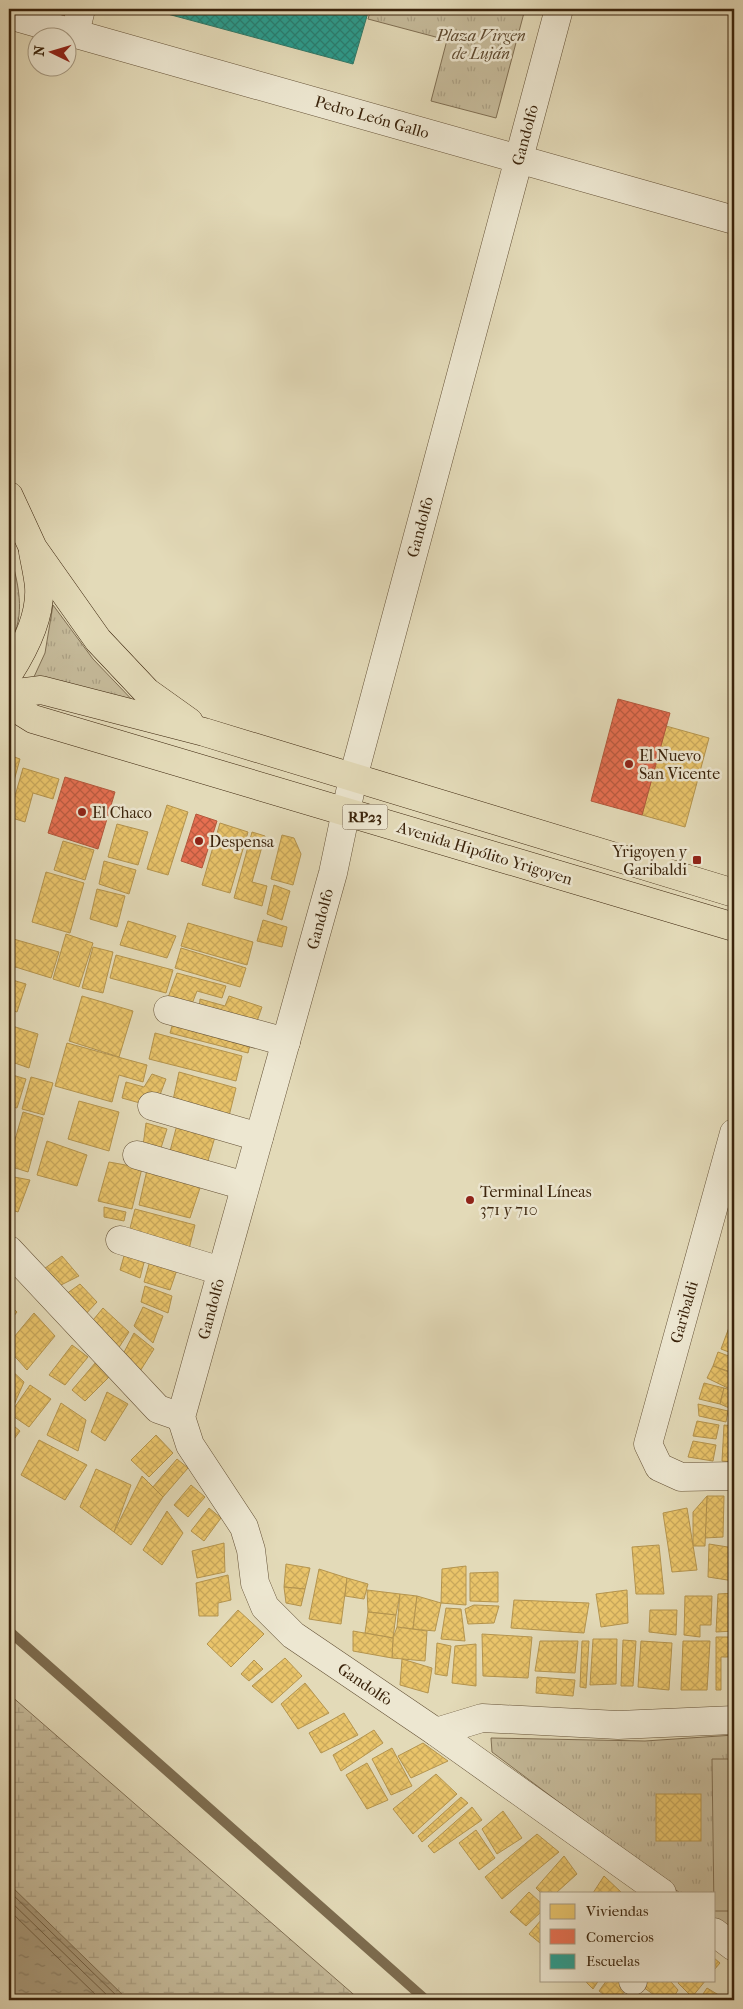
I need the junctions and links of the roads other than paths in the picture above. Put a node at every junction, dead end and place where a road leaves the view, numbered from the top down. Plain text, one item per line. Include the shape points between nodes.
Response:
1 (559, 9) edge
2 (9, 15) edge
3 (78, 21) edge
4 (519, 159) junction
5 (734, 220) edge
6 (9, 496) edge
7 (33, 548) junction
8 (9, 673) edge
9 (9, 694) edge
10 (9, 704) edge
11 (204, 732) junction
12 (353, 778) junction
13 (345, 811) junction
14 (734, 893) edge
15 (734, 927) edge
16 (168, 1010) dead end
17 (286, 1042) junction
18 (152, 1106) dead end
19 (734, 1133) edge
20 (259, 1137) junction
21 (137, 1155) dead end
22 (245, 1186) junction
23 (120, 1240) dead end
24 (9, 1250) edge
25 (221, 1271) junction
26 (181, 1417) junction
27 (734, 1476) edge
28 (734, 1720) edge
29 (436, 1732) junction
30 (661, 1892) edge
31 (716, 1934) edge
32 (734, 1947) edge

1 - 4 street, Gandolfo
2 - 3 street, Pedro León Gallo
3 - 4 street, Pedro León Gallo
4 - 5 street, Pedro León Gallo
4 - 12 street, Gandolfo
6 - 7 main road
7 - 8 main road via 39,588 38,608 33,627
7 - 11 main road via 98,640 148,692
9 - 11 main road, Avenida Hipólito Yrigoyen / RP23 via 41,690
10 - 13 main road, Avenida Hipólito Yrigoyen / RP23 via 33,719
11 - 12 main road, Avenida Hipólito Yrigoyen / RP23
12 - 13 street, Gandolfo
12 - 14 main road, Avenida Hipólito Yrigoyen / RP23
13 - 15 main road, Avenida Hipólito Yrigoyen / RP23
13 - 17 street, Gandolfo via 333,873
16 - 17 street
17 - 20 street, Gandolfo
18 - 20 street
19 - 27 street, Garibaldi via 648,1444 659,1467 681,1477
20 - 22 street, Gandolfo
21 - 22 street
22 - 25 street, Gandolfo
23 - 25 street
24 - 26 street via 158,1409
25 - 26 street, Gandolfo
26 - 29 street, Gandolfo via 190,1445 244,1527 255,1583 265,1606 293,1635
28 - 29 street via 618,1725 482,1718
29 - 30 street, Gandolfo
31 - 32 street

